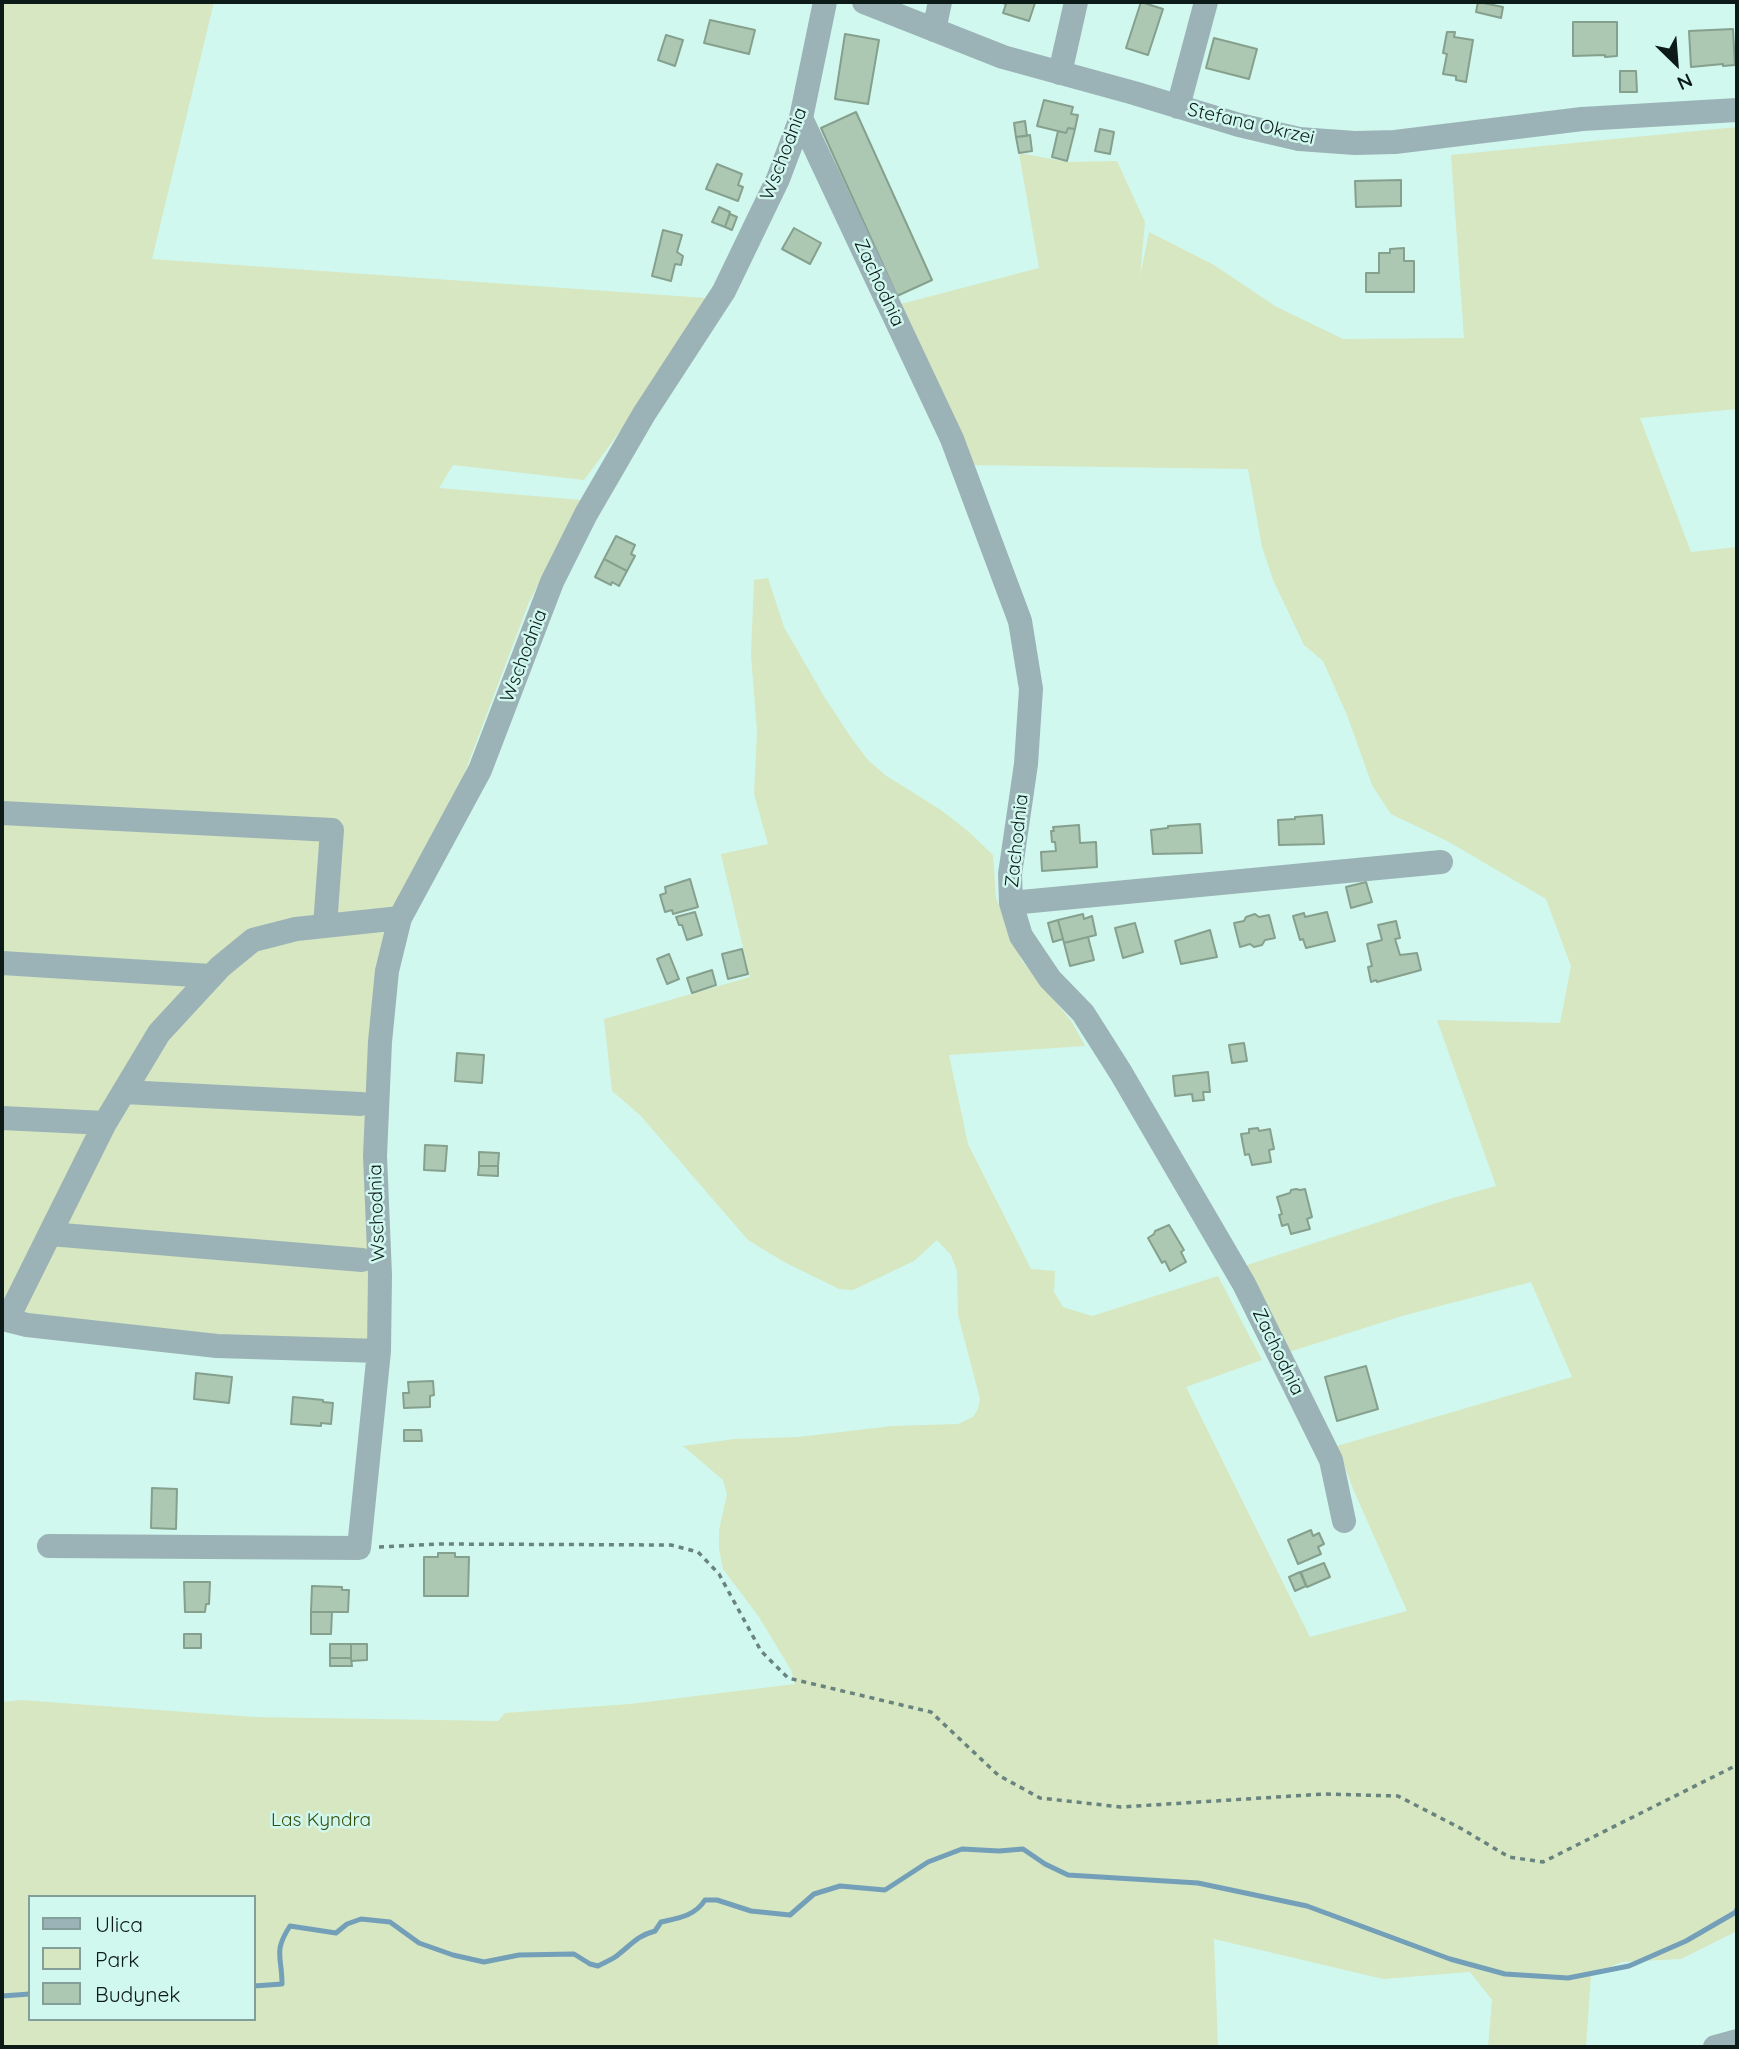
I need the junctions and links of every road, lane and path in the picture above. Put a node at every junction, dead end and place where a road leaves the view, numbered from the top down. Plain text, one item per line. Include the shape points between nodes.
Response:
1 (825, 2) edge
2 (864, 2) edge
3 (940, 2) edge
4 (1076, 2) edge
5 (1206, 2) edge
6 (934, 30) junction
7 (1060, 73) junction
8 (1178, 107) junction
9 (1737, 110) edge
10 (801, 118) junction
11 (2, 813) edge
12 (1441, 862) dead end
13 (1011, 903) junction
14 (400, 918) junction
15 (325, 926) junction
16 (2, 963) edge
17 (211, 976) junction
18 (124, 1092) junction
19 (361, 1104) dead end
20 (2, 1118) edge
21 (104, 1123) junction
22 (50, 1234) junction
23 (362, 1260) dead end
24 (4, 1320) edge
25 (379, 1351) junction
26 (1344, 1521) dead end
27 (48, 1546) dead end
28 (359, 1548) junction
29 (1737, 1765) edge
30 (1737, 2040) edge
31 (1715, 2047) edge

1 - 10 street, Wschodnia
2 - 6 street, Stefana Okrzei
3 - 6 street
4 - 7 street
5 - 8 street
6 - 7 street, Stefana Okrzei
7 - 8 street, Stefana Okrzei
8 - 9 street, Stefana Okrzei via 1299,139 1355,143 1582,119
10 - 13 street, Zachodnia via 952,439 1020,621 1031,689 1010,874
10 - 14 street, Wschodnia via 778,179 724,291 586,514 552,582 480,770
11 - 15 street via 332,830
12 - 13 street
13 - 26 street, Zachodnia via 1021,936 1096,1033 1244,1284 1331,1460
14 - 15 street
14 - 25 street, Wschodnia via 387,971 380,1042 375,1157
15 - 17 street via 253,940
16 - 17 street
17 - 18 street via 159,1033
18 - 19 street
18 - 21 street
20 - 21 street
21 - 22 street
22 - 23 street
22 - 24 street
24 - 25 street via 217,1346
25 - 28 street, Wschodnia
27 - 28 street
28 - 29 path via 671,1545 698,1552 719,1574 761,1651 788,1678 932,1712 998,1775 1040,1798 1121,1807 1324,1794 1398,1797 1509,1857 1543,1862
30 - 31 street

